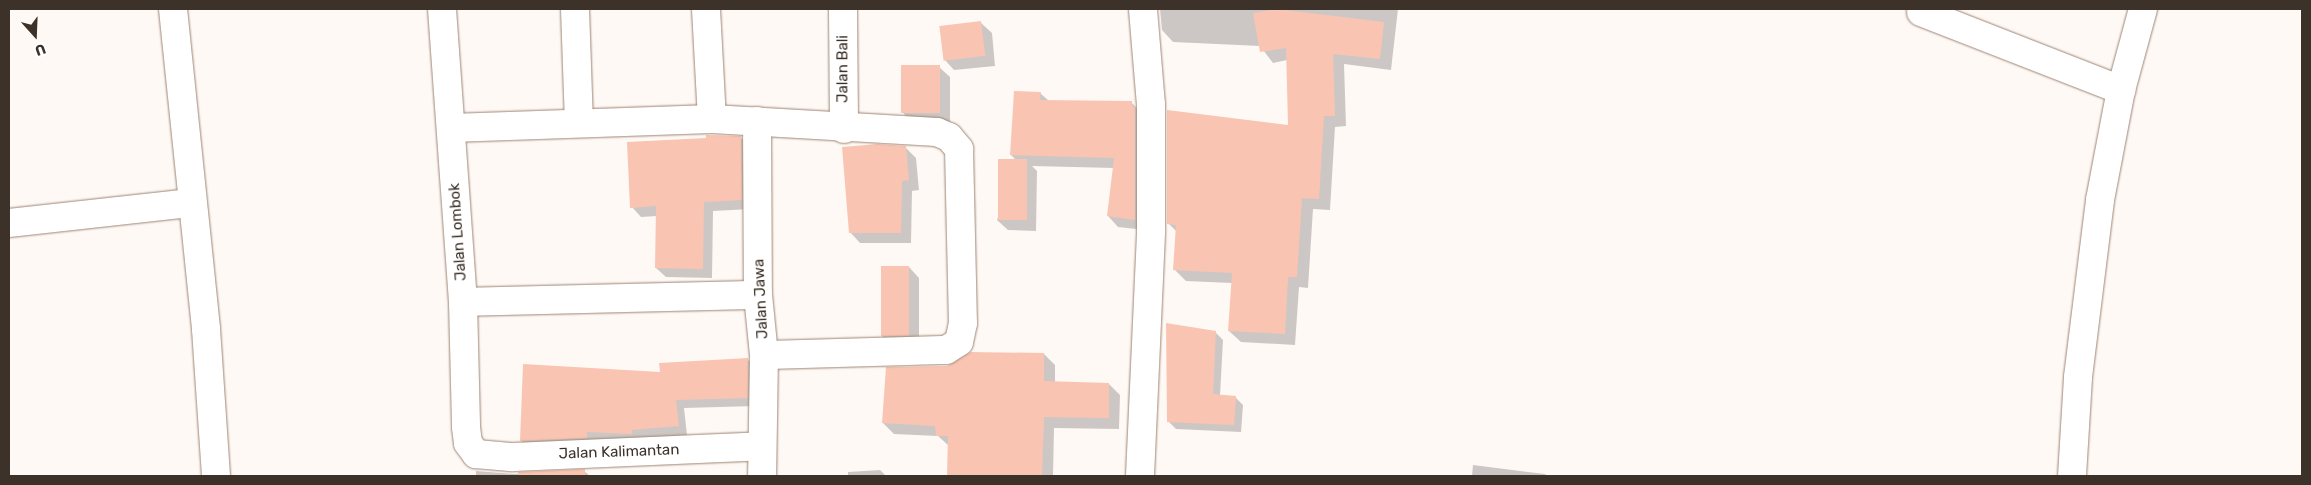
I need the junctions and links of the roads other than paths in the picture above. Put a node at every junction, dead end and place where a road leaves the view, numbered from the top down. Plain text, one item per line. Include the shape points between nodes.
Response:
1 (173, 9) edge
2 (442, 9) edge
3 (575, 9) edge
4 (706, 9) edge
5 (843, 9) edge
6 (1143, 9) edge
7 (2143, 9) edge
8 (1921, 12) dead end
9 (2122, 90) junction
10 (712, 119) junction
11 (757, 121) junction
12 (579, 122) junction
13 (451, 128) junction
14 (844, 130) junction
15 (191, 203) junction
16 (9, 224) edge
17 (758, 295) junction
18 (463, 302) junction
19 (764, 355) junction
20 (762, 446) junction
21 (476, 454) joint
22 (216, 476) edge
23 (762, 476) edge
24 (1140, 476) edge
25 (2072, 476) edge

1 - 15 street
2 - 13 street, Jalan Lombok
3 - 12 street
4 - 10 street
5 - 14 street, Jalan Bali
6 - 24 street via 1151,105 1151,230
7 - 9 street
8 - 9 street
9 - 25 street via 2100,200 2078,377
10 - 11 street
10 - 12 street
11 - 14 street
11 - 17 street, Jalan Jawa
12 - 13 street
13 - 18 street, Jalan Lombok
14 - 19 street via 937,132 949,137 959,149 963,332 959,342 946,350
15 - 16 street
15 - 22 street via 206,329
17 - 18 street
17 - 19 street, Jalan Jawa
18 - 21 street, Jalan Lombok via 466,428 468,443
19 - 20 street, Jalan Jawa
20 - 21 street, Jalan Kalimantan via 513,457
20 - 23 street, Jalan Jawa

